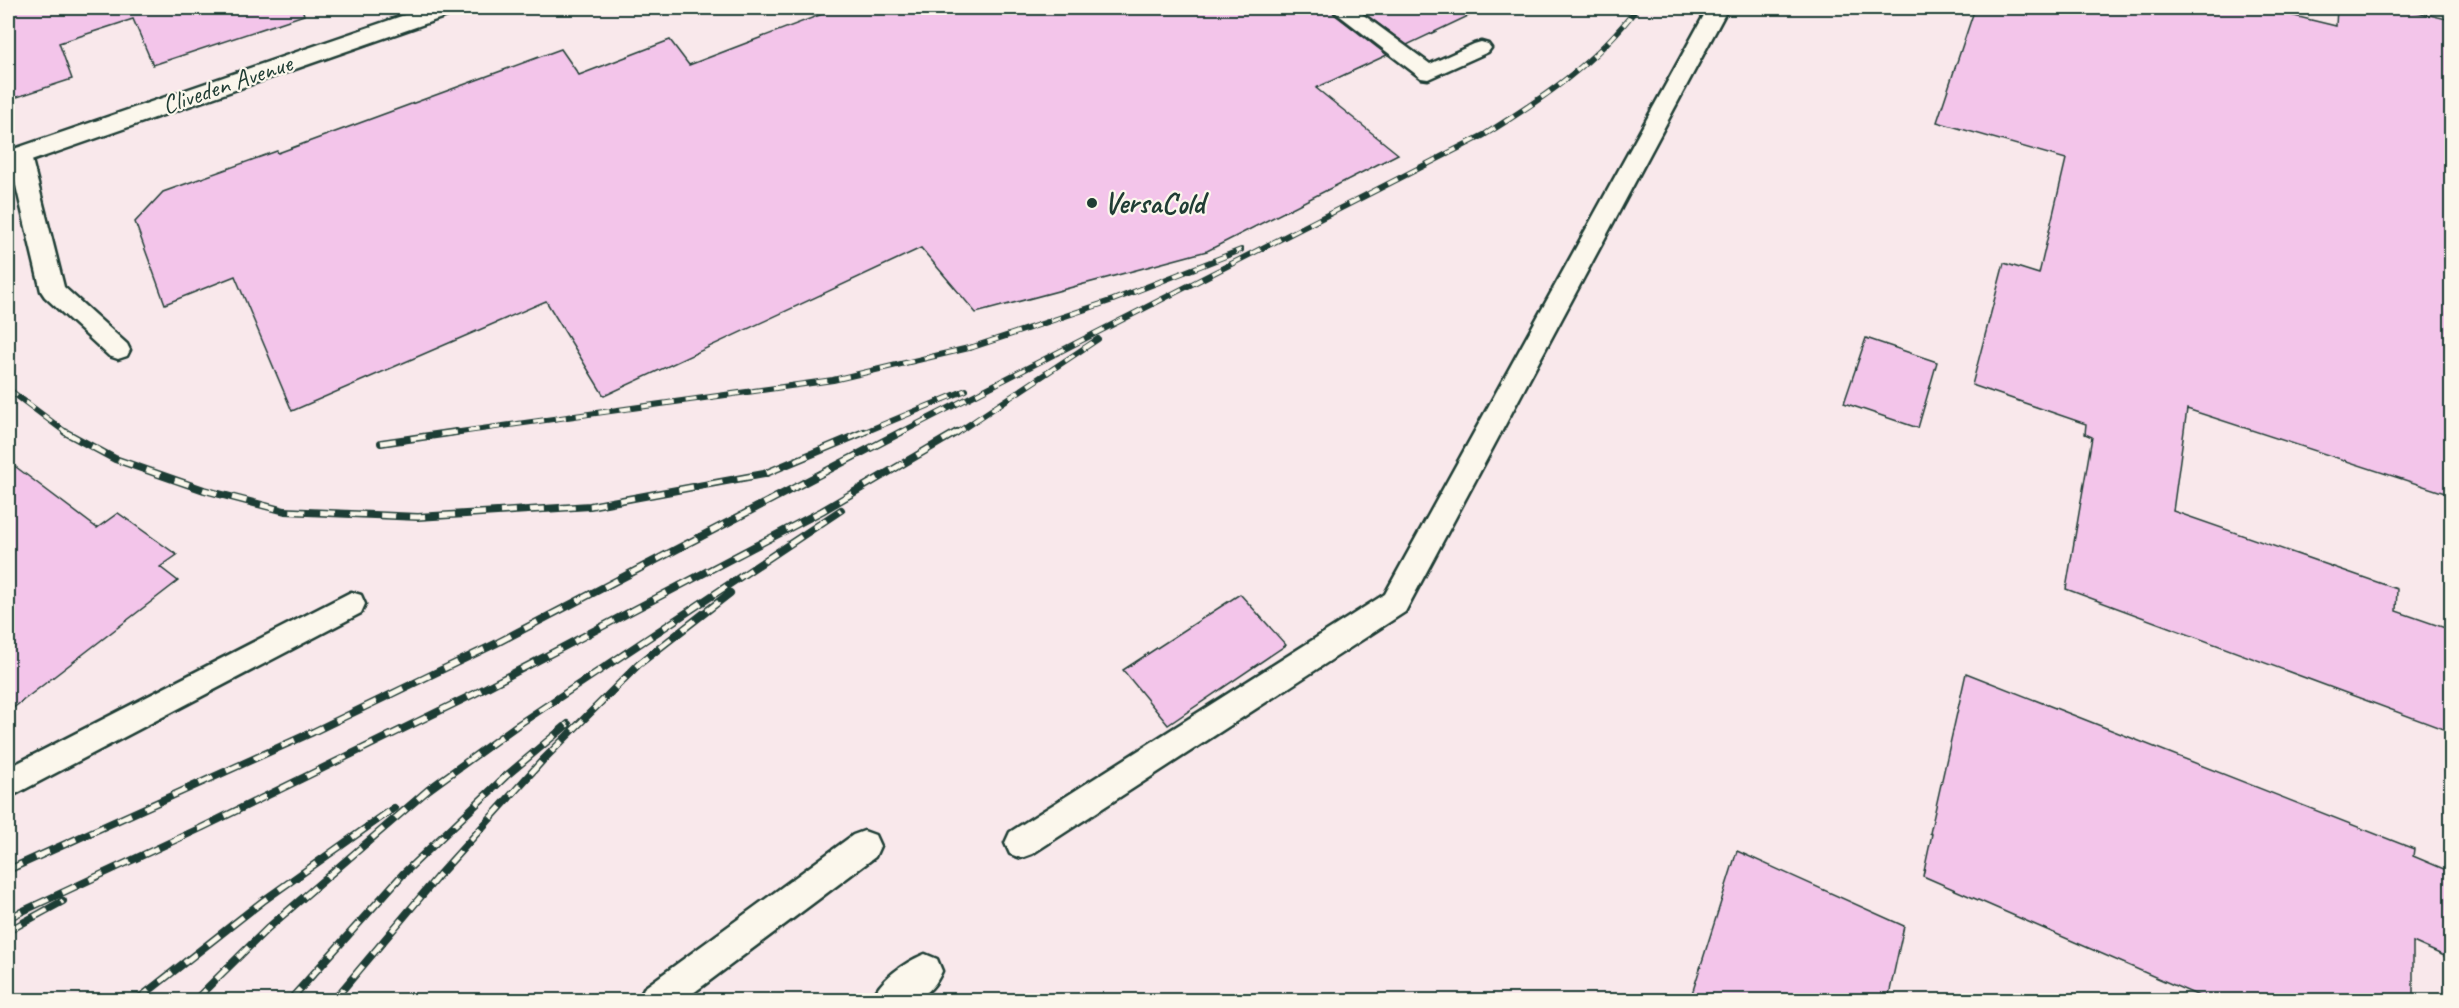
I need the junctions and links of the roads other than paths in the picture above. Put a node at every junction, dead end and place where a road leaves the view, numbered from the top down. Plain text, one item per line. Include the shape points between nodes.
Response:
1 (447, 8) edge
2 (1342, 8) edge
3 (1718, 8) edge
4 (1481, 48) dead end
5 (14, 158) edge
6 (118, 350) dead end
7 (351, 604) dead end
8 (8, 784) edge
9 (1021, 843) dead end
10 (864, 846) dead end
11 (925, 971) dead end
12 (656, 1000) edge
13 (889, 1000) edge

1 - 5 street, Cliveden Avenue
2 - 4 lane via 1428,73
3 - 9 lane via 1395,603
5 - 6 lane via 53,291
7 - 8 lane
10 - 12 lane
11 - 13 lane

